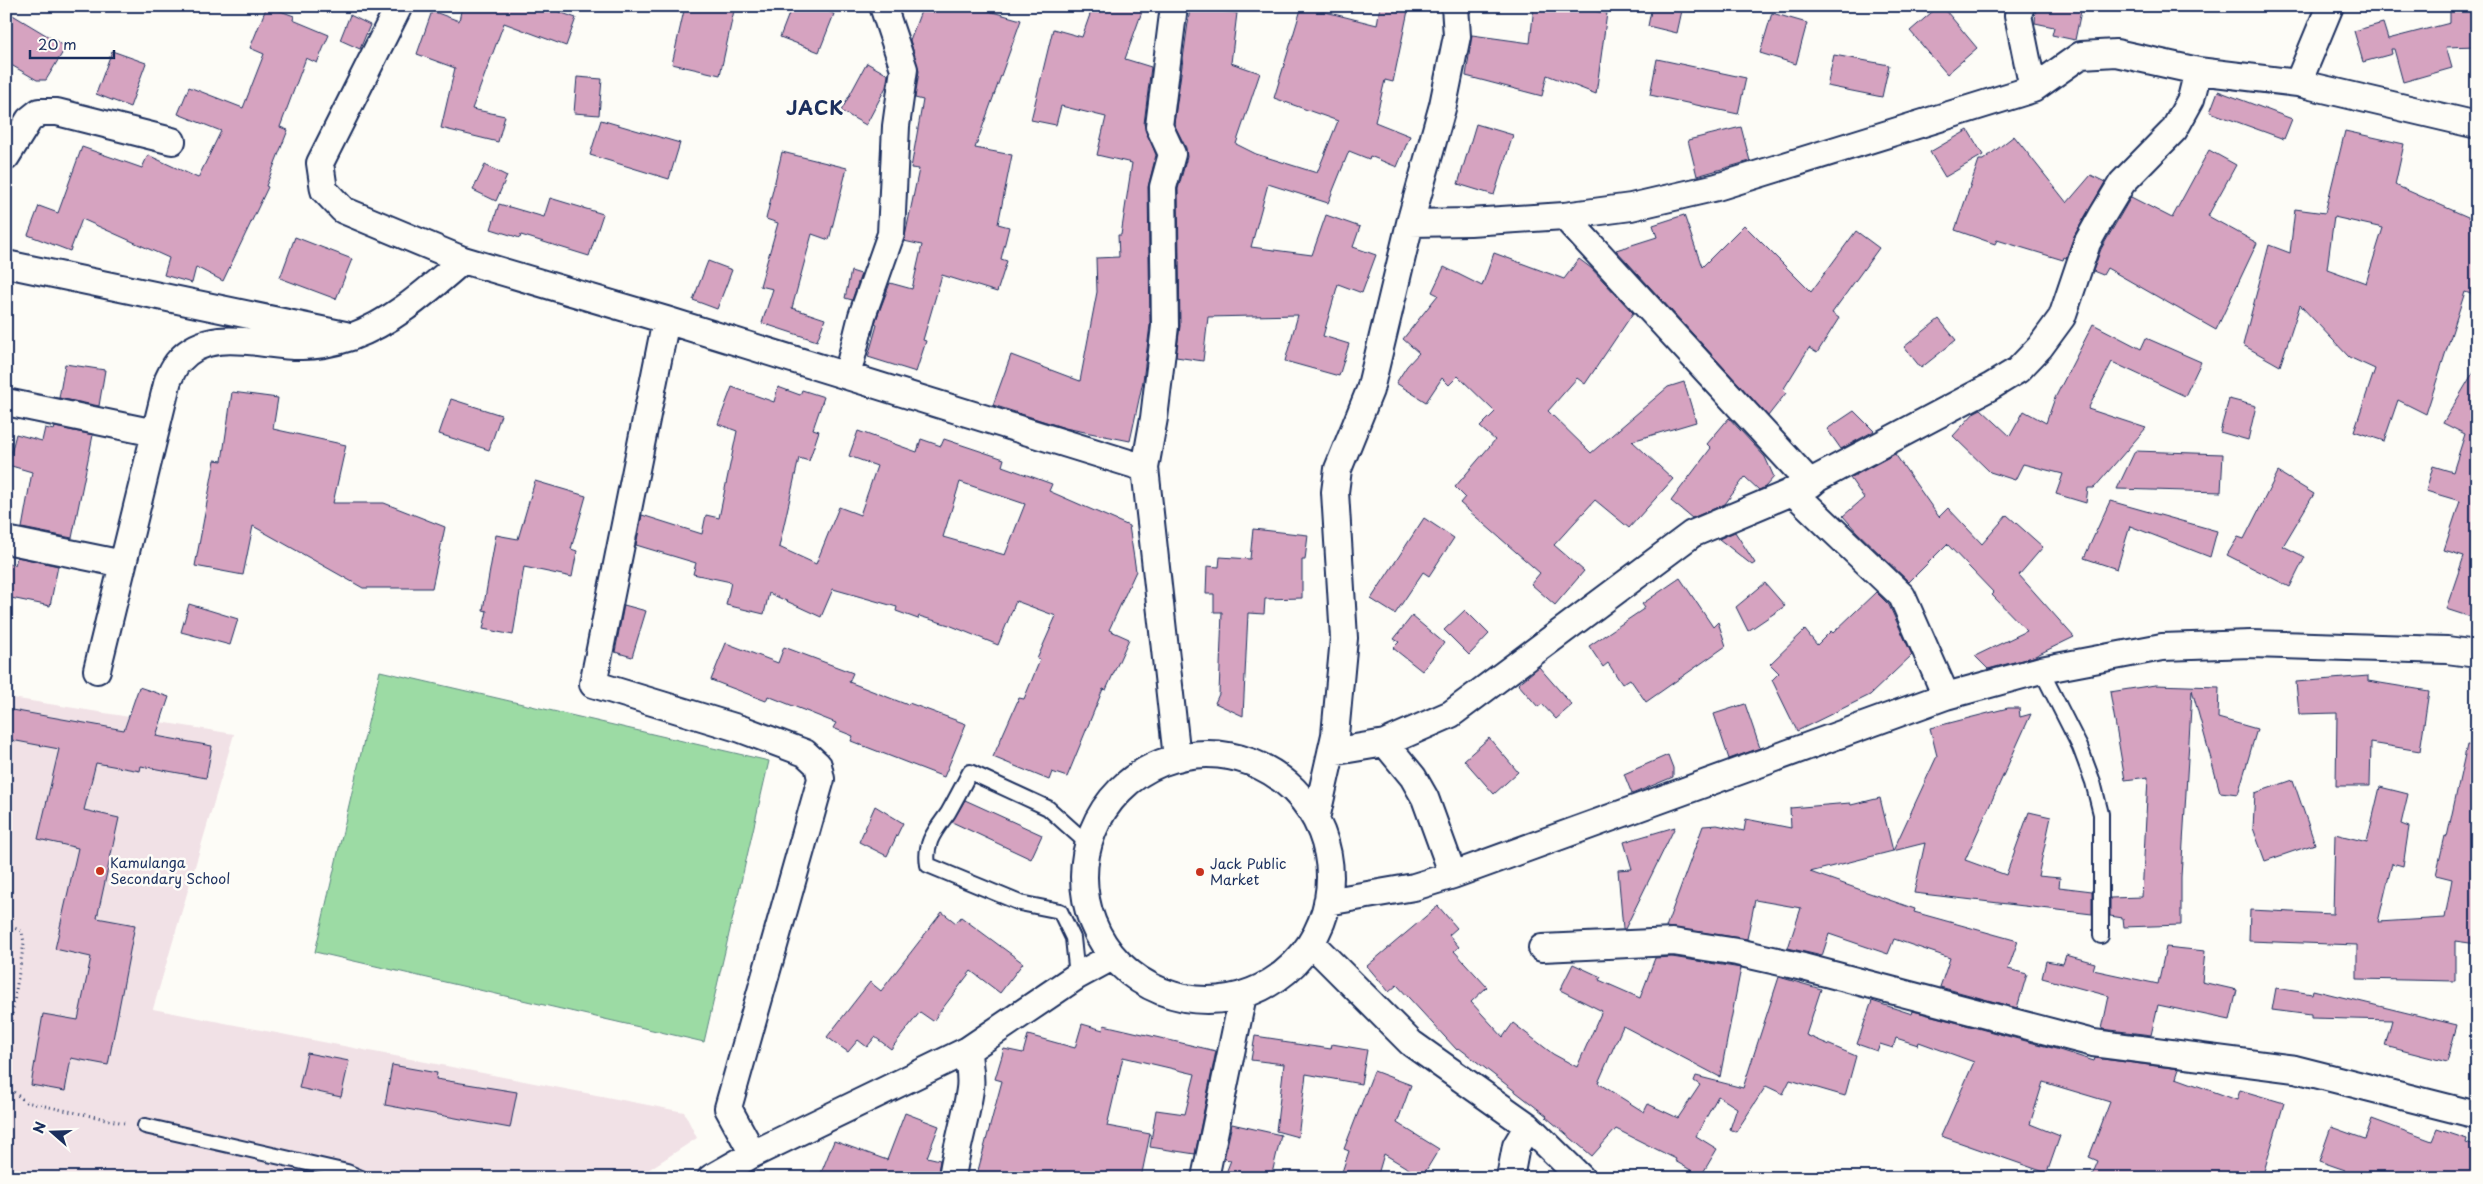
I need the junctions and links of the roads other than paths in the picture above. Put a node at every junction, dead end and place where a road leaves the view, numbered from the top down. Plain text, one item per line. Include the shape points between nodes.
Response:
1 (399, 6) edge
2 (883, 6) edge
3 (1174, 6) edge
4 (1455, 6) edge
5 (2021, 6) edge
6 (2330, 6) edge
7 (2198, 71) junction
8 (2298, 83) junction
9 (2032, 89) junction
10 (2477, 125) edge
11 (172, 141) dead end
12 (6, 157) edge
13 (1564, 216) junction
14 (1410, 223) junction
15 (463, 260) junction
16 (6, 264) edge
17 (666, 320) junction
18 (350, 337) junction
19 (847, 376) junction
20 (6, 402) edge
21 (155, 433) junction
22 (1145, 468) junction
23 (1801, 488) junction
24 (6, 540) edge
25 (123, 564) junction
26 (2477, 654) edge
27 (97, 670) dead end
28 (2041, 670) junction
29 (1946, 696) junction
30 (1385, 743) junction
31 (1331, 752) junction
32 (1177, 758) junction
33 (1316, 819) junction
34 (1088, 844) junction
35 (1453, 875) junction
36 (1327, 902) junction
37 (2101, 936) dead end
38 (1311, 943) junction
39 (1542, 948) dead end
40 (1112, 957) junction
41 (1077, 976) junction
42 (1243, 995) junction
43 (968, 1050) junction
44 (2477, 1115) edge
45 (145, 1126) road end
46 (1528, 1126) junction
47 (753, 1154) junction
48 (361, 1178) edge
49 (711, 1178) edge
50 (952, 1178) edge
51 (1205, 1178) edge
52 (1510, 1178) edge
53 (1581, 1178) edge

1 - 15 street via 320,163 324,190 343,210
2 - 19 street via 904,68 896,126 891,234 862,316
3 - 22 street via 1159,126 1172,154 1163,187 1164,326
4 - 14 street via 1457,36 1443,105
5 - 9 street via 2018,15
6 - 8 street
7 - 8 street
7 - 9 street via 2116,52 2081,55
7 - 23 street via 2191,99 2174,130 2122,184 2102,216 2087,243 2062,317 2040,347 2018,370 1990,388
8 - 10 street
9 - 13 street via 1717,186 1631,207
11 - 12 street via 57,112 39,112 29,120
13 - 14 street
13 - 23 street
14 - 31 street via 1370,390 1338,469 1335,492 1344,638
15 - 17 street
15 - 18 street via 408,307
16 - 18 street
17 - 19 street
17 - 47 street via 593,684 741,729 805,753 818,765 820,779 728,1108
18 - 21 street via 302,346 220,340 198,347 179,361 168,380
19 - 22 street
20 - 21 street
21 - 25 street
22 - 32 street
23 - 29 street via 1902,596
23 - 30 street via 1692,534 1451,714
24 - 25 street
25 - 27 street
26 - 28 street via 2447,650 2251,644 2172,646
28 - 29 street
28 - 37 lane via 2080,747 2101,814
29 - 35 street
30 - 31 street
30 - 35 street via 1413,777 1425,798
31 - 33 street
32 - 33 street via 1222,753 1252,761 1296,788
32 - 34 street via 1146,769 1126,783 1109,800
33 - 36 street via 1326,845 1330,872
34 - 40 street via 1083,868 1084,892 1098,937
34 - 41 lane via 1048,808 970,772 934,831 926,852 928,865 1020,902 1060,911 1073,938
35 - 36 street via 1371,896
36 - 38 street via 1322,922
38 - 42 street via 1281,975
38 - 46 street via 1410,1043
39 - 44 street via 1673,942 1737,952 1803,966 2093,1043 2295,1069
40 - 41 street
40 - 42 street via 1158,991 1186,999 1215,1001
41 - 43 street
42 - 51 street
43 - 47 street
43 - 50 street via 970,1089
45 - 48 lane via 347,1172
46 - 52 street via 1516,1146
46 - 53 street
47 - 49 street

